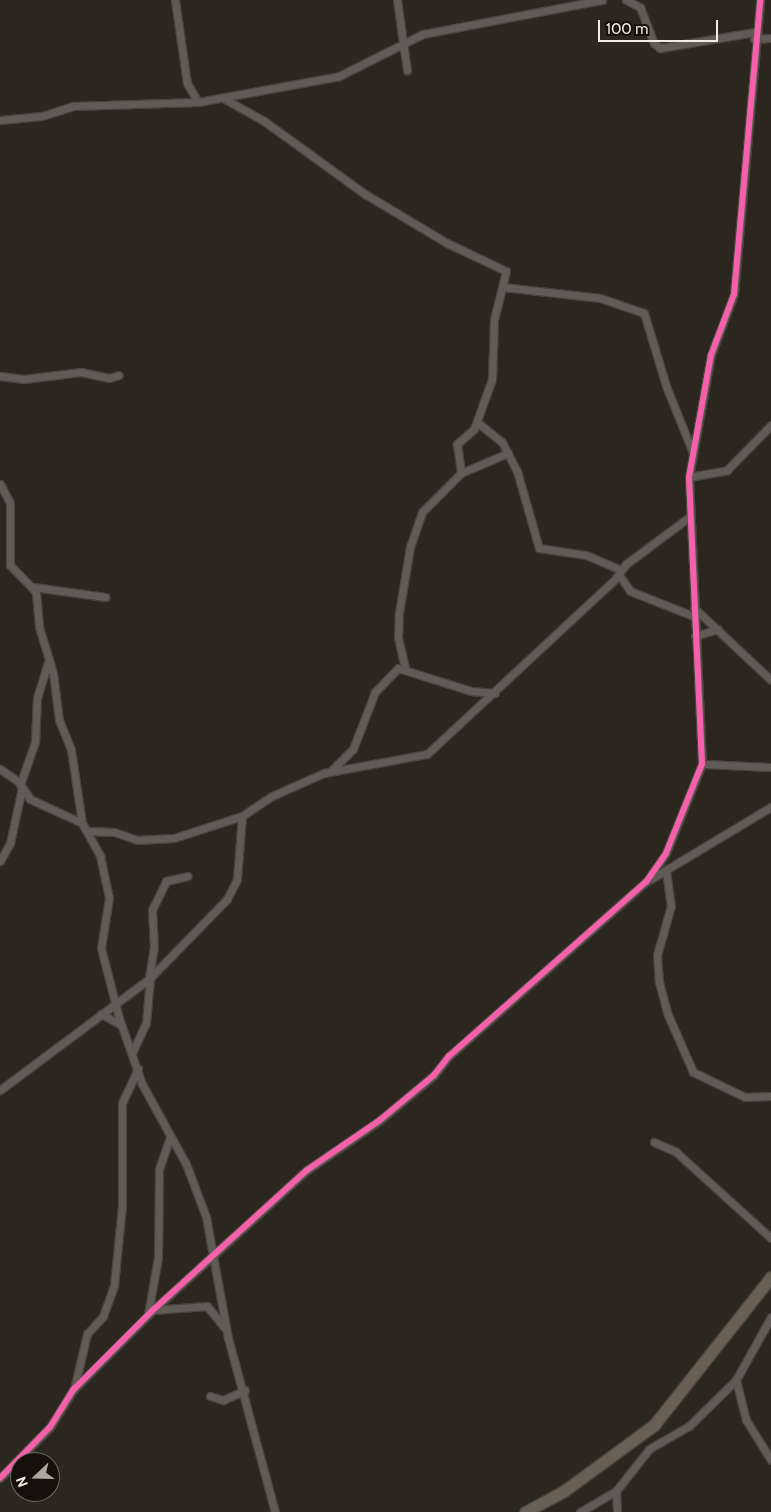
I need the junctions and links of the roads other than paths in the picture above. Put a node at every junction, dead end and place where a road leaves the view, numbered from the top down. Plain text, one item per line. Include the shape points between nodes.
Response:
1 (175, 0) edge
2 (397, 0) edge
3 (602, 0) edge
4 (626, 0) edge
5 (760, 0) edge
6 (754, 36) junction
7 (771, 38) edge
8 (402, 42) junction
9 (407, 70) dead end
10 (224, 98) junction
11 (198, 102) junction
12 (0, 120) edge
13 (503, 287) junction
14 (0, 376) edge
15 (119, 376) dead end
16 (477, 422) junction
17 (771, 425) edge
18 (508, 453) junction
19 (693, 453) junction
20 (461, 473) junction
21 (689, 478) junction
22 (0, 484) edge
23 (689, 516) junction
24 (620, 573) junction
25 (34, 587) junction
26 (105, 597) dead end
27 (694, 608) junction
28 (693, 616) junction
29 (718, 630) junction
30 (695, 636) junction
31 (49, 659) junction
32 (406, 668) junction
33 (771, 680) edge
34 (495, 692) junction
35 (702, 764) junction
36 (771, 767) edge
37 (0, 769) edge
38 (331, 771) junction
39 (21, 786) junction
40 (771, 807) edge
41 (242, 816) junction
42 (82, 823) junction
43 (88, 832) junction
44 (0, 861) edge
45 (666, 870) junction
46 (187, 876) dead end
47 (646, 882) junction
48 (150, 978) junction
49 (118, 1003) junction
50 (101, 1014) junction
51 (121, 1024) junction
52 (132, 1053) junction
53 (138, 1069) junction
54 (0, 1090) edge
55 (771, 1096) edge
56 (170, 1138) junction
57 (654, 1142) dead end
58 (771, 1238) edge
59 (213, 1258) junction
60 (771, 1277) edge
61 (150, 1312) junction
62 (771, 1317) edge
63 (226, 1331) junction
64 (736, 1380) junction
65 (73, 1390) junction
66 (245, 1390) junction
67 (210, 1396) dead end
68 (24, 1452) edge
69 (771, 1460) edge
70 (10, 1467) edge
71 (0, 1478) edge
72 (616, 1491) junction
73 (275, 1512) edge
74 (525, 1512) edge
75 (580, 1512) edge
76 (617, 1512) edge

1 - 11 street via 187,83
2 - 8 street
3 - 8 street via 457,26
4 - 6 street via 640,7 654,43 660,48
5 - 6 street
6 - 7 street
6 - 19 street via 734,294 711,355
8 - 9 street
8 - 10 street via 339,76
10 - 11 street
10 - 13 street via 264,121 365,194 447,244 504,269
11 - 12 street via 73,106 42,116
13 - 16 street via 494,320 492,379
13 - 19 street via 590,296 644,313 666,386
14 - 15 street via 24,379 81,372 109,378
16 - 18 street via 492,431
16 - 20 street via 457,444
17 - 21 street via 727,470
18 - 20 street
18 - 24 street via 528,496 539,548 586,555
19 - 21 street
20 - 32 street via 429,501 414,534 398,628
21 - 23 street
22 - 25 street via 10,503 11,569
23 - 24 street
23 - 27 street
24 - 28 street via 630,592
24 - 34 street
25 - 26 street
25 - 31 street
27 - 28 street
27 - 29 street
28 - 30 street
29 - 30 street
29 - 33 street
30 - 35 street
31 - 39 street via 37,698 35,742
31 - 42 street via 56,708 73,759
32 - 34 street via 471,691
32 - 38 street via 395,670 379,686 357,742
34 - 38 street via 427,754
35 - 36 street
35 - 47 street via 666,853
37 - 39 street
38 - 41 street via 284,789
39 - 42 street via 33,800
39 - 44 street via 10,842
40 - 45 street
41 - 43 street via 174,838 137,840 114,832
41 - 48 street via 234,890
42 - 43 street
43 - 49 street via 100,856 109,898 101,948
45 - 47 street
45 - 55 street via 671,906 658,955 659,982 668,1015 693,1072 745,1097
46 - 48 street via 166,881 152,910 154,948
47 - 59 street via 449,1056 434,1075 380,1120 307,1170
48 - 49 street
48 - 52 street via 146,1023
49 - 50 street
49 - 51 street
50 - 51 street
50 - 54 street
51 - 52 street
52 - 53 street
53 - 56 street
53 - 65 street via 122,1103 122,1206 114,1285 103,1316 85,1338
56 - 59 street via 206,1217
56 - 61 street via 159,1169 158,1257
57 - 58 street via 676,1152
59 - 61 street
59 - 63 street via 224,1298
60 - 74 highway via 654,1425 564,1491
61 - 63 street via 207,1306
61 - 65 street
62 - 64 street
63 - 66 street
64 - 69 street via 746,1420
64 - 72 street via 695,1422 649,1449
65 - 68 street via 50,1427
66 - 67 street via 223,1400
66 - 73 street
70 - 71 street
72 - 75 street
72 - 76 street

